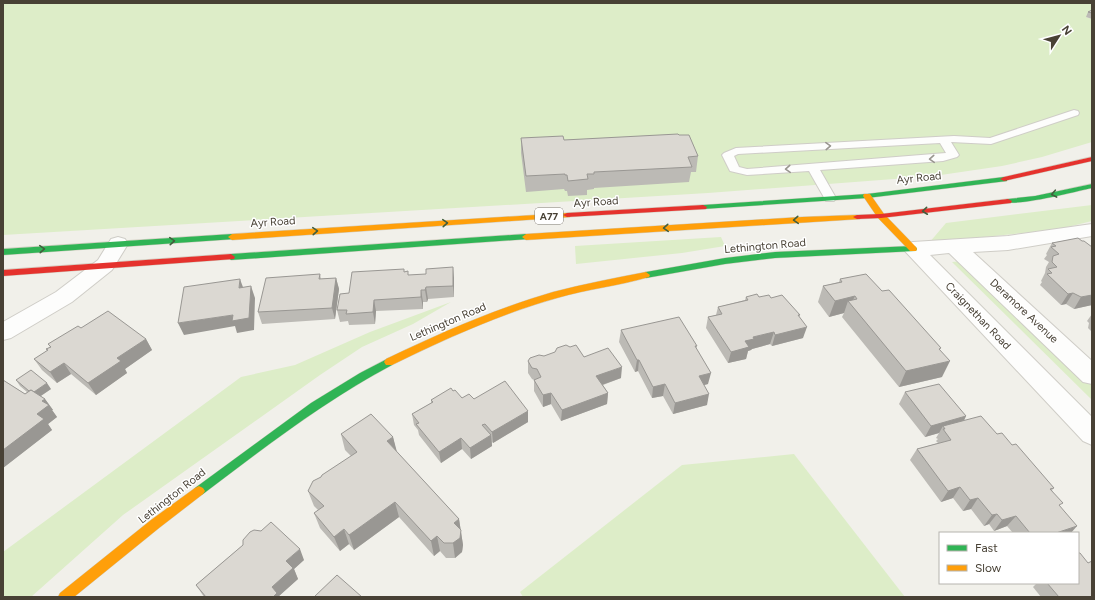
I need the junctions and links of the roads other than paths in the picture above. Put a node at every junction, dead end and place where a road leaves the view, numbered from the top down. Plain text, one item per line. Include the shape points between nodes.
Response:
1 (1074, 113) dead end
2 (944, 140) junction
3 (1092, 159) edge
4 (812, 167) junction
5 (1092, 186) edge
6 (867, 196) junction
7 (830, 198) junction
8 (881, 216) junction
9 (1092, 230) edge
10 (300, 242) junction
11 (118, 244) junction
12 (955, 247) junction
13 (913, 249) junction
14 (3, 252) edge
15 (105, 265) junction
16 (3, 273) edge
17 (3, 332) edge
18 (1092, 375) edge
19 (1092, 434) edge
20 (64, 597) edge

1 - 2 lane via 991,141
2 -> 4 lane via 953,155 943,158
4 -> 2 lane via 741,171 734,169 728,155 736,151
3 - 6 main road, Ayr Road / A77 via 999,180
4 - 7 lane
5 -> 8 main road, Ayr Road / A77 via 1035,198
6 - 7 main road, Ayr Road / A77
6 - 8 main road, Craignethan Road
10 -> 7 main road, Ayr Road / A77
8 -> 10 main road, Ayr Road / A77
8 - 13 main road, Craignethan Road
9 - 12 street via 1008,243
11 -> 10 main road, Ayr Road / A77
10 - 15 main road, Ayr Road / A77
14 -> 11 main road, Ayr Road / A77
11 - 15 street
12 - 13 street
12 - 18 street, Deramore Avenue
13 - 19 street, Craignethan Road
13 - 20 main road, Lethington Road via 775,256 709,264 542,299 476,323 365,374 310,407 155,524
15 - 16 main road, Ayr Road / A77
15 - 17 street via 64,296

